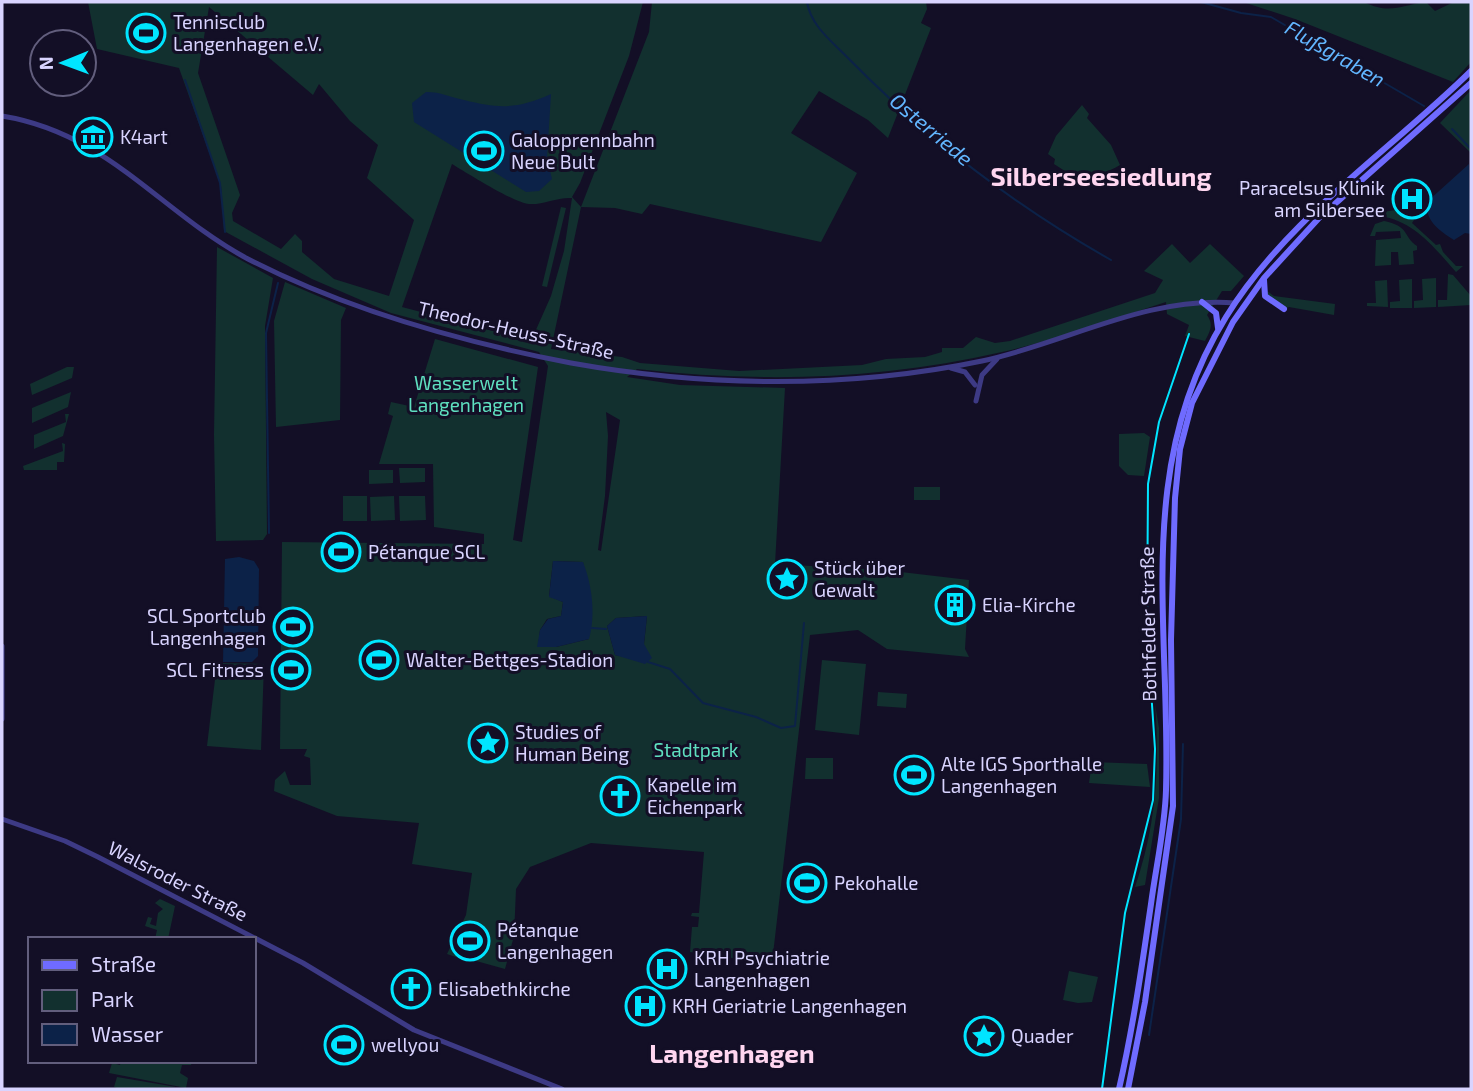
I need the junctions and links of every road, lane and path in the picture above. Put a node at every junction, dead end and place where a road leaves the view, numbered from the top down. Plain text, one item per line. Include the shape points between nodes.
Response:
1 (1471, 72) edge
2 (1471, 83) edge
3 (2, 116) edge
4 (1326, 206) junction
5 (1264, 278) junction
6 (1202, 302) junction
7 (1235, 303) junction
8 (1284, 309) dead end
9 (1217, 331) junction
10 (999, 357) junction
11 (948, 367) junction
12 (975, 385) dead end
13 (976, 401) dead end
14 (2, 646) edge
15 (2, 719) edge
16 (2, 819) edge
17 (251, 937) edge
18 (256, 939) edge
19 (562, 1089) edge
20 (1119, 1089) edge
21 (1128, 1089) edge

1 - 4 main road
2 - 4 main road
3 - 11 street, Theodor-Heuss-Straße via 39,125 94,149 211,235 281,274 374,311 487,343 631,372 740,381 831,379
4 - 5 main road, Bothfelder Straße
4 - 7 main road, Bothfelder Straße via 1281,246
5 - 8 main road via 1265,296
5 - 21 main road, Bothfelder Straße via 1206,369 1180,449 1171,640 1174,798
6 - 7 street, Theodor-Heuss-Straße
6 - 9 main road via 1216,313
6 - 10 street, Theodor-Heuss-Straße via 1157,308
7 - 9 main road, Bothfelder Straße
9 - 20 main road, Bothfelder Straße via 1183,408 1166,482 1162,607 1165,805
10 - 11 street, Theodor-Heuss-Straße
10 - 13 street via 985,370
11 - 12 street via 965,372
14 - 15 street
16 - 17 street, Walsroder Straße via 65,841
18 - 19 street, Walsroder Straße via 414,1030

